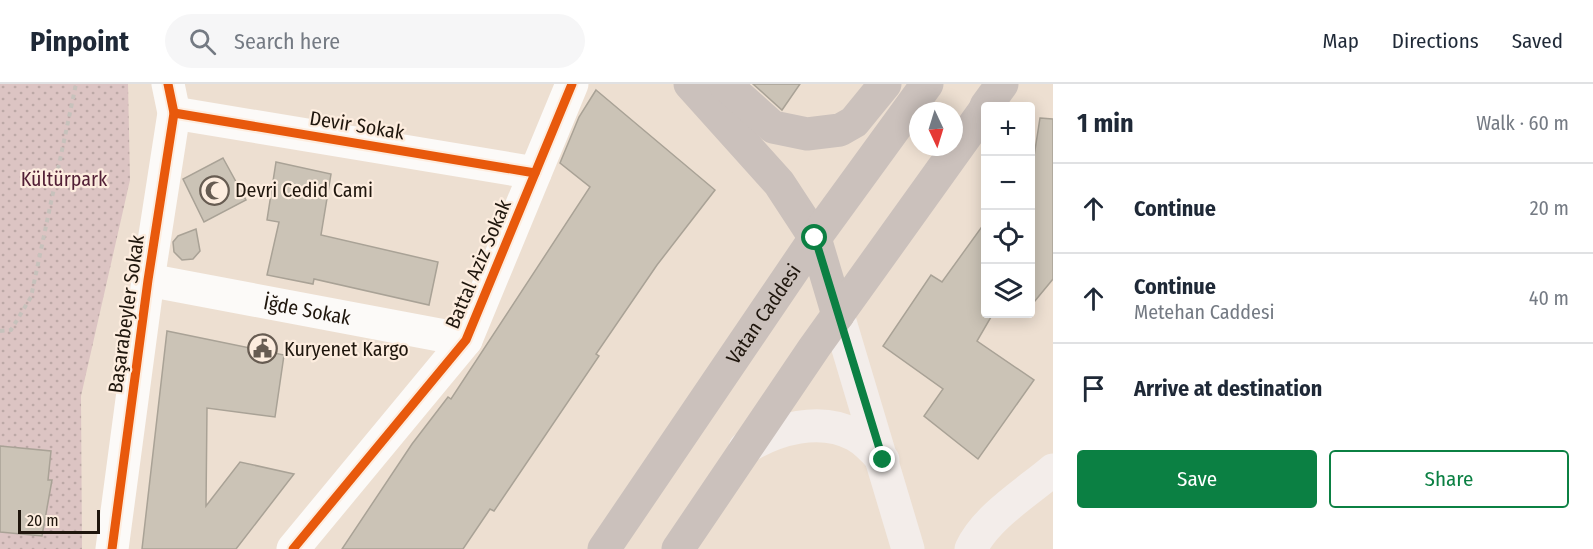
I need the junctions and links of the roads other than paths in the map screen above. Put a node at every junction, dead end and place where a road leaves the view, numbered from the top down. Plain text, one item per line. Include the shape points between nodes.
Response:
1 (572, 84) edge
2 (690, 84) edge
3 (725, 84) edge
4 (885, 84) edge
5 (927, 84) edge
6 (1002, 84) edge
7 (171, 99) edge
8 (989, 102) edge
9 (981, 114) edge
10 (535, 173) junction
11 (815, 238) junction
12 (148, 280) junction
13 (838, 315) junction
14 (466, 340) junction
15 (745, 448) junction
16 (883, 460) junction
17 (1053, 470) edge
18 (112, 549) edge
19 (293, 549) edge
20 (604, 549) edge
21 (678, 549) edge
22 (908, 549) edge
23 (971, 549) edge

1 - 10 street, Battal Aziz Sokak
2 - 11 main road via 779,183
3 - 4 main road via 773,127 807,134 840,130 854,122
5 - 11 main road, Vatan Caddesi
6 - 8 main road
7 - 10 street, Devir Sokak
7 - 12 street, Başarabeyler Sokak
9 - 13 main road
10 - 14 street, Battal Aziz Sokak
11 - 13 main road
11 - 20 main road, Vatan Caddesi
12 - 14 street, İğde Sokak
12 - 18 street, Başarabeyler Sokak
13 - 15 main road
13 - 16 street
14 - 19 street, Battal Aziz Sokak
15 - 16 street via 766,435 810,427 854,435
15 - 21 main road
16 - 22 street
17 - 23 street via 996,518 976,538

